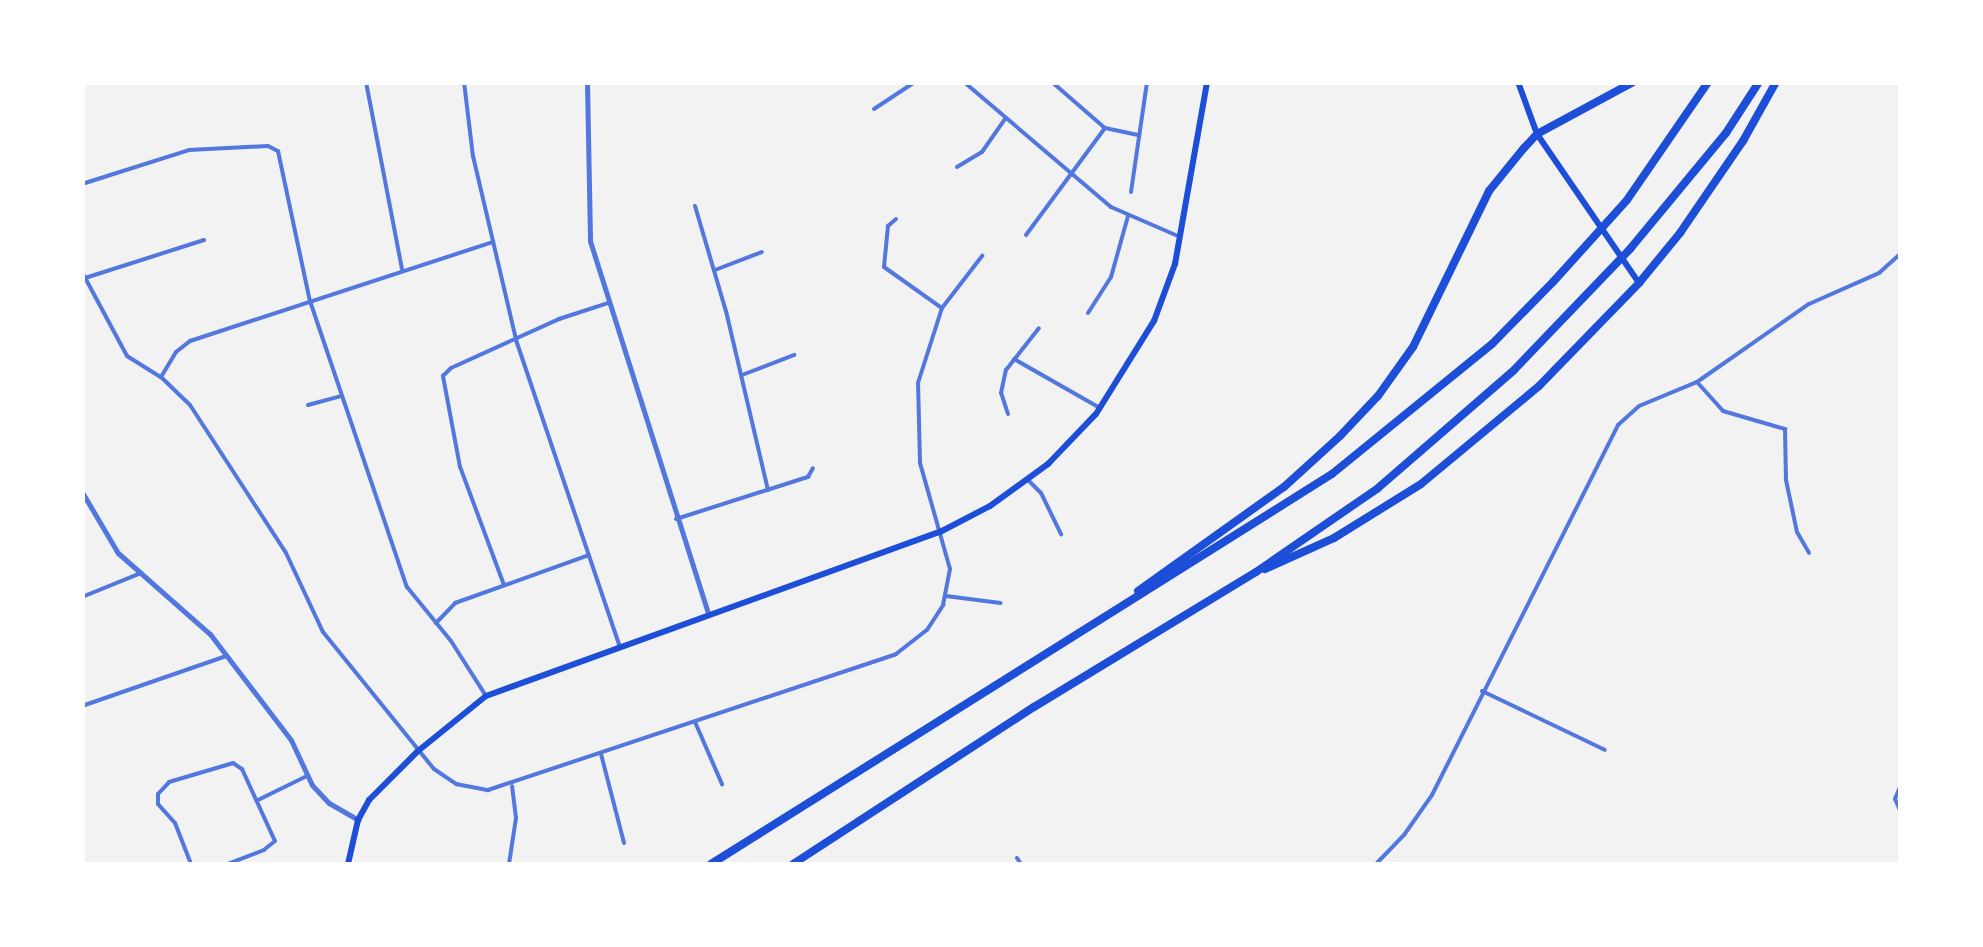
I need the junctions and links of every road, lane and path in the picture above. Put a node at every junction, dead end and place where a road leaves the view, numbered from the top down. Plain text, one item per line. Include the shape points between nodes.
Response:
1 (366, 82) edge
2 (464, 82) edge
3 (587, 82) edge
4 (915, 82) edge
5 (964, 82) edge
6 (1052, 82) edge
7 (1148, 82) edge
8 (1208, 82) edge
9 (1518, 82) edge
10 (1633, 82) edge
11 (1708, 82) edge
12 (1759, 82) edge
13 (1776, 82) edge
14 (874, 110) dead end
15 (1006, 119) junction
16 (1105, 128) junction
17 (1139, 134) junction
18 (1538, 134) junction
19 (957, 168) dead end
20 (1069, 174) junction
21 (82, 184) edge
22 (1131, 192) dead end
23 (695, 206) dead end
24 (1128, 216) junction
25 (896, 219) dead end
26 (1026, 236) dead end
27 (1180, 237) junction
28 (204, 240) dead end
29 (494, 242) junction
30 (762, 252) dead end
31 (1900, 254) edge
32 (982, 256) dead end
33 (402, 270) junction
34 (714, 270) junction
35 (84, 275) edge
36 (1639, 283) junction
37 (310, 301) junction
38 (610, 302) junction
39 (942, 308) junction
40 (1088, 313) dead end
41 (1039, 328) dead end
42 (516, 340) junction
43 (794, 355) dead end
44 (1014, 359) junction
45 (742, 374) junction
46 (161, 376) junction
47 (1697, 382) junction
48 (343, 395) junction
49 (308, 405) dead end
50 (1100, 408) junction
51 (1008, 414) dead end
52 (814, 468) dead end
53 (1028, 480) junction
54 (768, 490) junction
55 (82, 492) edge
56 (676, 519) junction
57 (940, 532) junction
58 (1061, 534) dead end
59 (1809, 553) dead end
60 (590, 555) junction
61 (1256, 572) junction
62 (141, 573) junction
63 (504, 585) junction
64 (946, 596) junction
65 (82, 597) edge
66 (1001, 603) dead end
67 (708, 614) junction
68 (436, 623) junction
69 (1086, 630) junction
70 (619, 646) junction
71 (226, 656) junction
72 (1482, 691) junction
73 (486, 696) junction
74 (82, 706) edge
75 (695, 722) junction
76 (1605, 750) dead end
77 (418, 751) junction
78 (601, 754) junction
79 (308, 776) junction
80 (722, 784) dead end
81 (512, 786) junction
82 (1900, 787) edge
83 (258, 800) junction
84 (1900, 810) edge
85 (358, 820) junction
86 (624, 843) dead end
87 (1017, 858) dead end
88 (191, 864) edge
89 (227, 864) edge
90 (348, 864) edge
91 (509, 864) edge
92 (712, 864) edge
93 (793, 864) edge
94 (1021, 864) edge
95 (1376, 864) edge

1 - 33 street
2 - 29 street
3 - 38 street via 587,221
4 - 14 street
5 - 15 street
6 - 16 street
7 - 17 street
8 - 27 main road
9 - 18 main road
10 - 18 highway
11 - 69 highway via 1627,200 1492,344 1332,474
12 - 61 highway via 1726,133 1630,249 1514,370 1378,488
13 - 36 highway via 1734,156
15 - 19 street via 982,152
15 - 20 street
16 - 17 street
16 - 20 street
17 - 22 street
18 - 36 main road
18 - 69 highway via 1490,190 1413,347 1378,396 1284,487
20 - 24 street
20 - 26 street
21 - 37 street via 179,152 268,146 283,158
23 - 34 street
24 - 27 street
24 - 40 street via 1111,277
25 - 39 street via 888,226 884,267
27 - 50 main road via 1154,321
28 - 35 street
29 - 33 street
29 - 42 street
30 - 34 street
31 - 47 street via 1879,274 1809,304
32 - 39 street
33 - 37 street
34 - 45 street
35 - 46 street via 127,356
36 - 61 highway via 1539,386 1448,464 1334,538
37 - 46 street via 190,341
37 - 48 street
38 - 42 street
38 - 56 street
39 - 57 street via 920,372 916,424
41 - 44 street
42 - 60 street
42 - 63 street via 443,376 460,467
43 - 45 street
44 - 50 street
44 - 51 street via 1001,393
45 - 54 street
46 - 77 street via 190,405 286,553 323,632
47 - 59 street via 1723,411 1785,429 1786,480 1797,532
47 - 72 street via 1640,406 1618,424
48 - 49 street
48 - 68 street via 407,588
50 - 53 main road
52 - 54 street via 808,477
53 - 57 main road
53 - 58 street
54 - 56 street
55 - 62 street via 109,543
56 - 67 street
57 - 64 street via 950,560
57 - 67 main road
60 - 63 street
60 - 70 street
61 - 93 highway
62 - 65 street
62 - 71 street via 202,624
63 - 68 street via 456,603
64 - 66 street
64 - 75 street via 928,630 896,654
67 - 70 main road
68 - 73 street
69 - 92 highway
70 - 73 main road
71 - 74 street
71 - 79 street via 290,740
72 - 76 street
72 - 95 street via 1422,811
73 - 77 main road
75 - 78 street
75 - 80 street
77 - 81 street via 440,775 464,787
77 - 85 main road
78 - 81 street
78 - 86 street
79 - 83 street
79 - 85 street via 329,803
81 - 91 street via 516,818
82 - 84 street
83 - 88 street via 233,762 161,788 158,804 175,823
83 - 89 street via 275,841
85 - 90 main road
87 - 94 street

